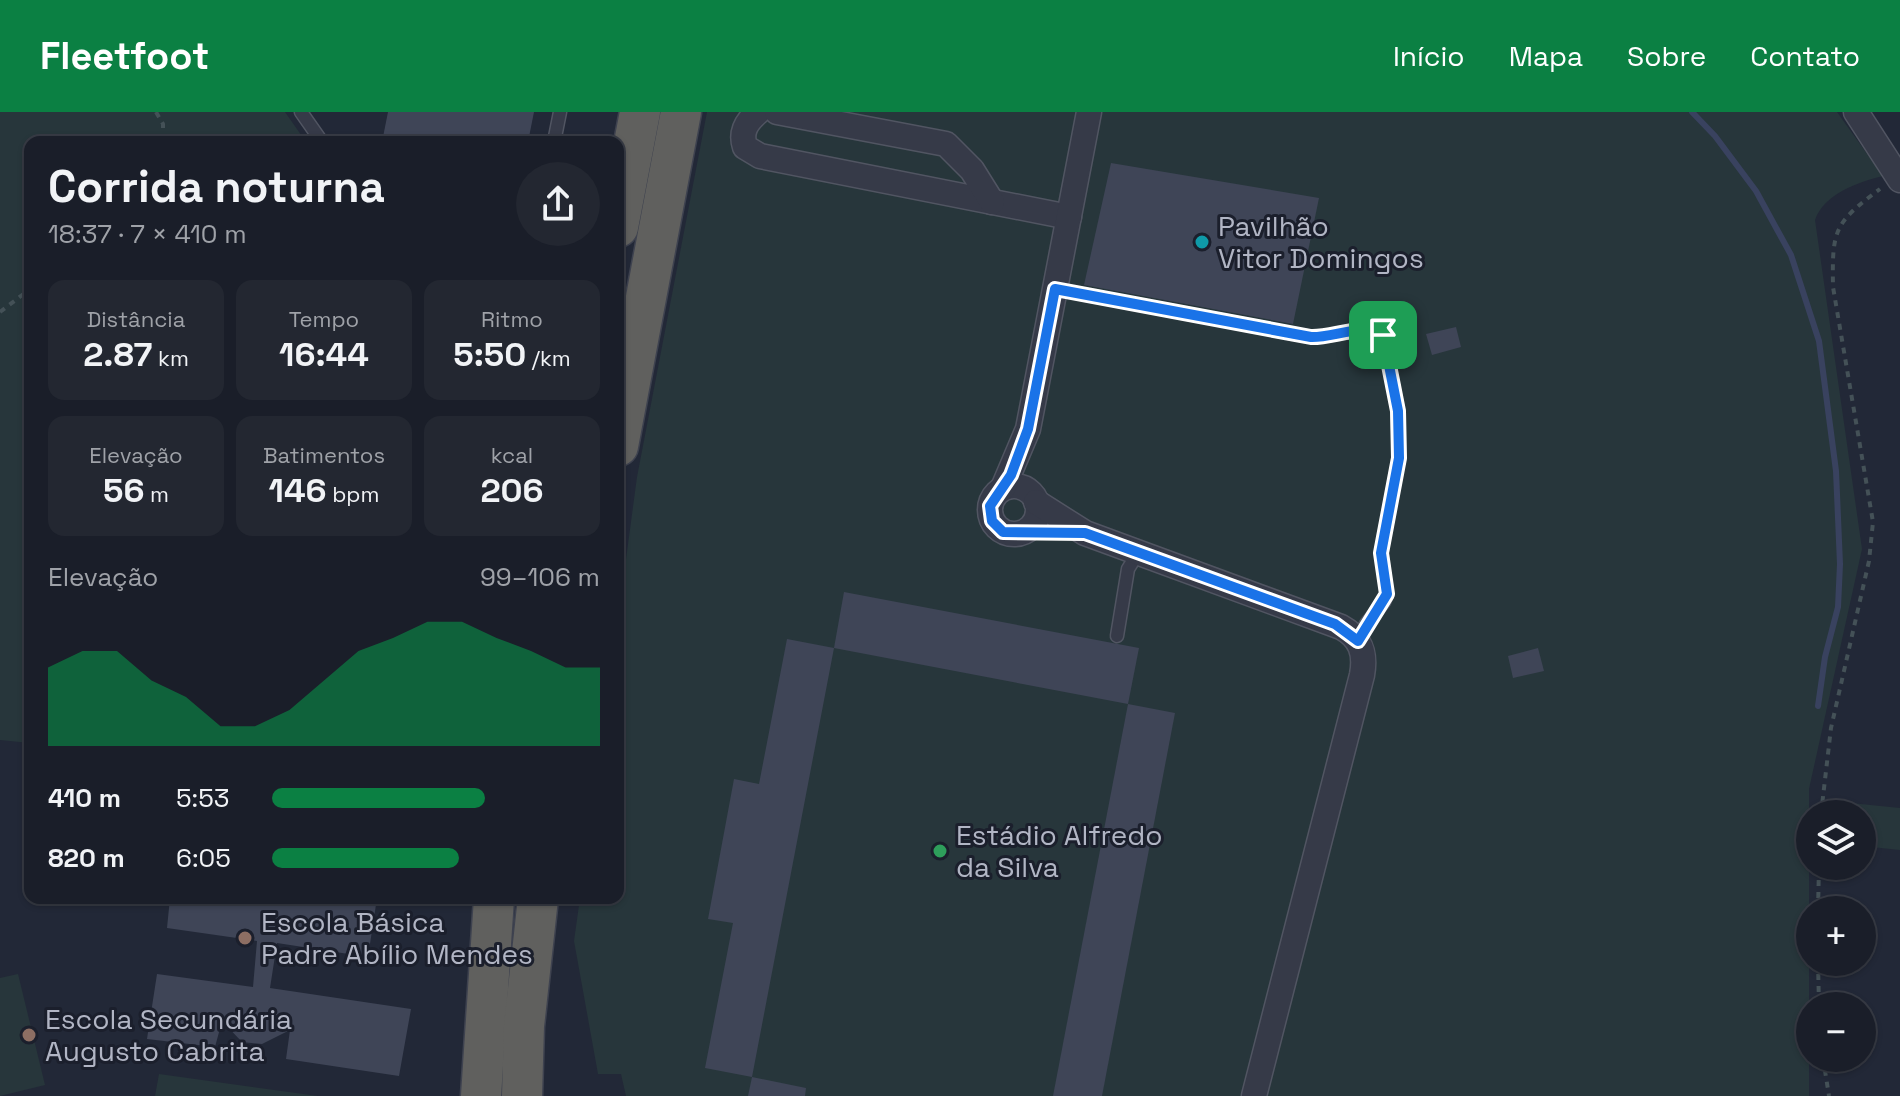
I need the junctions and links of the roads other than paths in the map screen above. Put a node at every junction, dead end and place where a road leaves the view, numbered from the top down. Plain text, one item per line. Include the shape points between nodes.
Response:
1 (301, 112) edge
2 (560, 112) edge
3 (640, 112) edge
4 (681, 112) edge
5 (758, 112) edge
6 (777, 112) edge
7 (1089, 112) edge
8 (1856, 112) edge
9 (318, 136) edge
10 (555, 136) edge
11 (1899, 178) edge
12 (624, 196) edge
13 (992, 202) junction
14 (1069, 217) junction
15 (1055, 289) junction
16 (624, 414) edge
17 (1028, 429) junction
18 (1003, 488) junction
19 (1034, 498) junction
20 (1026, 531) junction
21 (1085, 533) junction
22 (1138, 553) junction
23 (1117, 636) dead end
24 (1358, 641) junction
25 (494, 904) edge
26 (537, 904) edge
27 (479, 1092) edge
28 (522, 1095) edge
29 (1254, 1096) edge

1 - 9 lane
2 - 10 lane
3 - 12 highway
4 - 16 highway
5 - 13 street via 748,120 743,139 745,147 760,156
6 - 13 street via 946,144 972,170
7 - 14 street
8 - 11 street
13 - 14 street
14 - 15 street
15 - 17 street
15 - 24 lane via 1311,337 1365,330 1383,335 1398,411 1399,458 1381,553 1387,594
17 - 18 street
17 - 19 street
18 - 19 street via 1018,486
18 - 20 street via 992,499 992,521 1010,534
19 - 20 street via 1037,518
19 - 21 street
20 - 21 street
21 - 22 street
22 - 23 lane via 1128,569
22 - 24 street via 1335,624
24 - 29 street via 1364,653 1362,675
25 - 27 highway
26 - 28 highway

